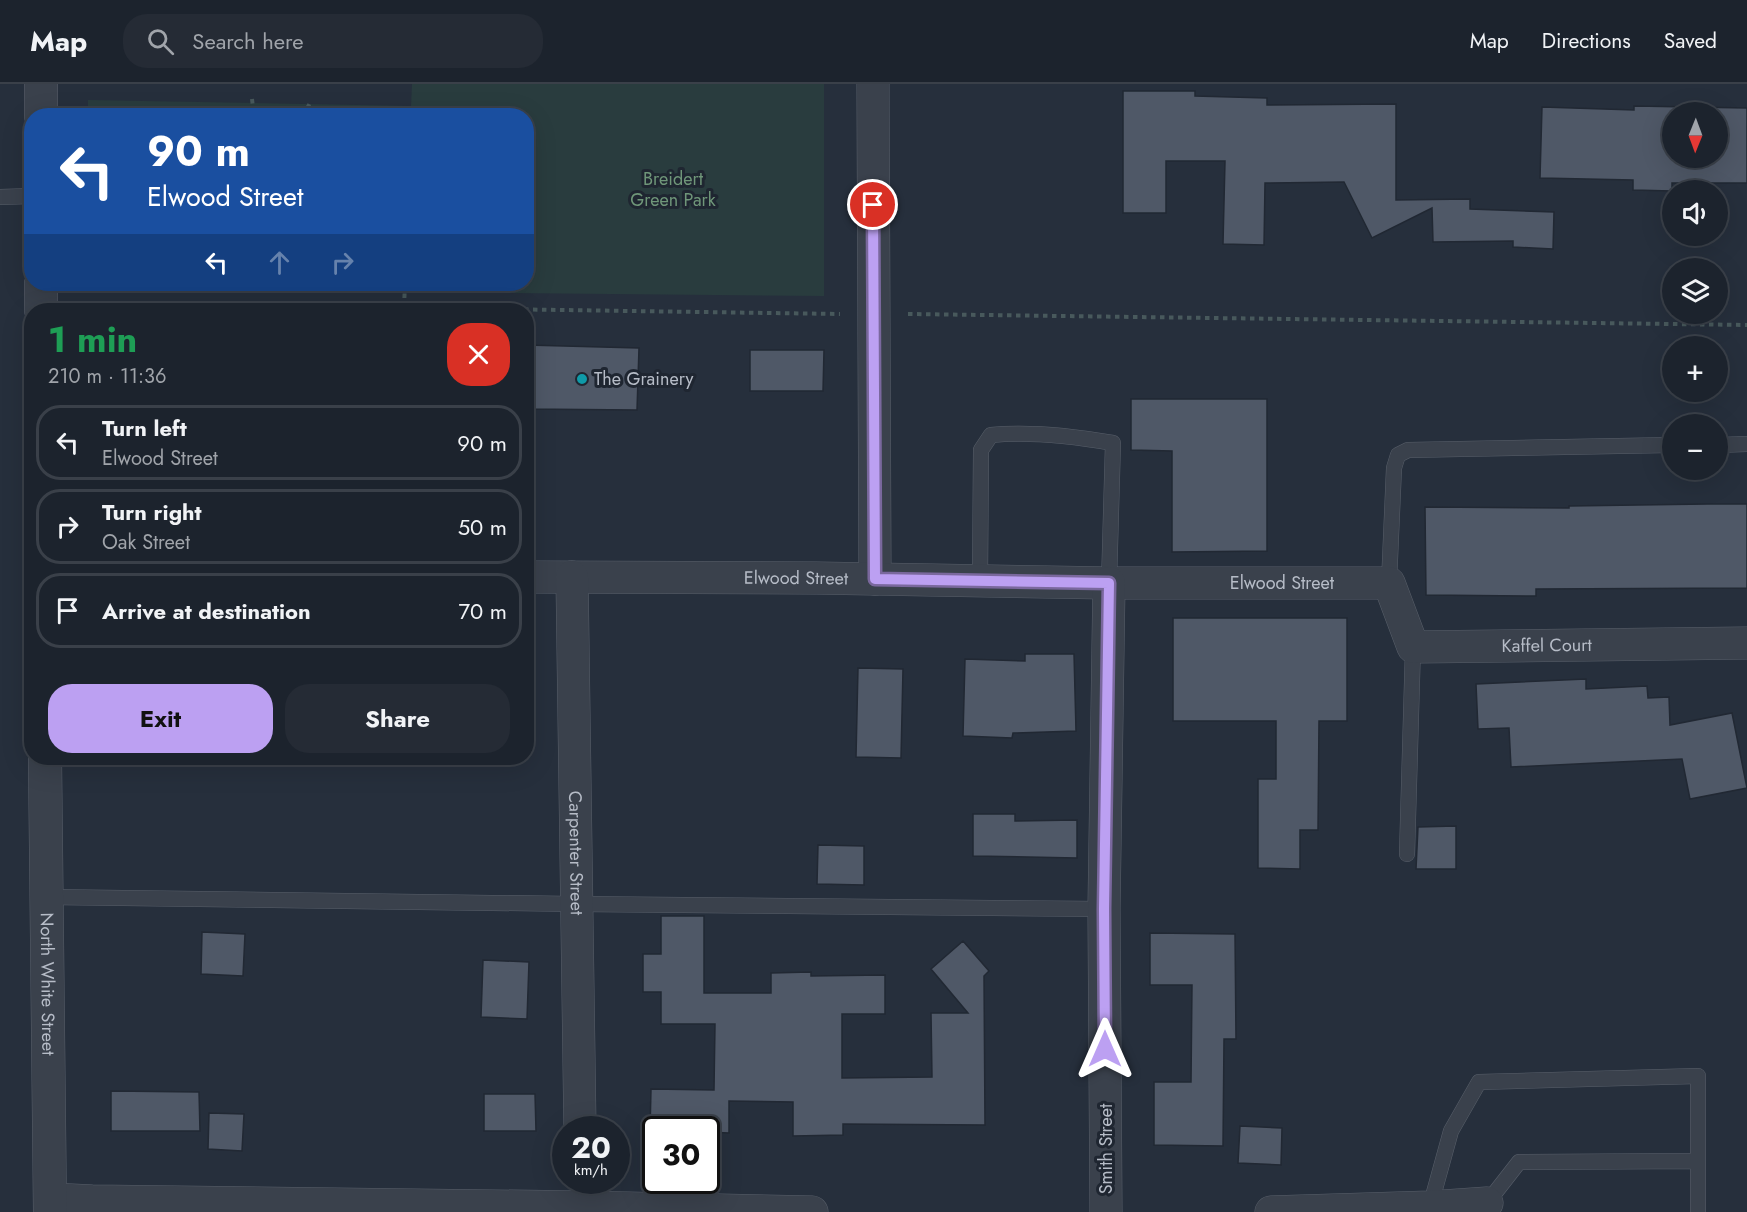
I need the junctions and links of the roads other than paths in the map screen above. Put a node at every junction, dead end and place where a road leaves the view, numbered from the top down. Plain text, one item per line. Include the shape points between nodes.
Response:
1 (41, 84) edge
2 (873, 84) edge
3 (41, 108) edge
4 (24, 196) edge
5 (0, 197) edge
6 (1747, 444) edge
7 (1662, 445) edge
8 (1728, 445) edge
9 (534, 577) edge
10 (572, 577) junction
11 (875, 579) junction
12 (980, 581) junction
13 (1109, 583) junction
14 (1389, 583) junction
15 (1747, 643) edge
16 (1413, 647) junction
17 (45, 765) edge
18 (1407, 854) dead end
19 (47, 897) junction
20 (576, 904) junction
21 (1104, 909) junction
22 (580, 1116) edge
23 (1698, 1161) junction
24 (581, 1194) edge
25 (50, 1205) edge
26 (1430, 1207) junction
27 (1492, 1208) edge
28 (812, 1212) edge
29 (1106, 1212) edge
30 (1271, 1212) edge
31 (1698, 1212) edge

1 - 3 street
2 - 11 street
4 - 5 lane
6 - 8 lane
7 - 14 lane via 1408,450 1398,455 1394,468
9 - 10 street, Elwood Street
10 - 11 street, Elwood Street
10 - 20 street, Carpenter Street
11 - 12 street, Elwood Street
12 - 13 street, Elwood Street
12 - 13 lane via 981,450 991,435 1013,433 1074,436 1113,443
13 - 14 street, Elwood Street
13 - 21 street, Smith Street
14 - 16 street
15 - 16 street, Kaffel Court
16 - 18 lane
17 - 19 street, North White Street
19 - 20 lane
19 - 25 street, North White Street
20 - 21 lane
20 - 22 street, Carpenter Street
21 - 29 street, Smith Street
23 - 26 lane via 1698,1076 1479,1082 1451,1131
23 - 27 lane via 1519,1162
23 - 31 lane
24 - 25 street via 92,1201
24 - 28 street
26 - 27 street
26 - 30 street

